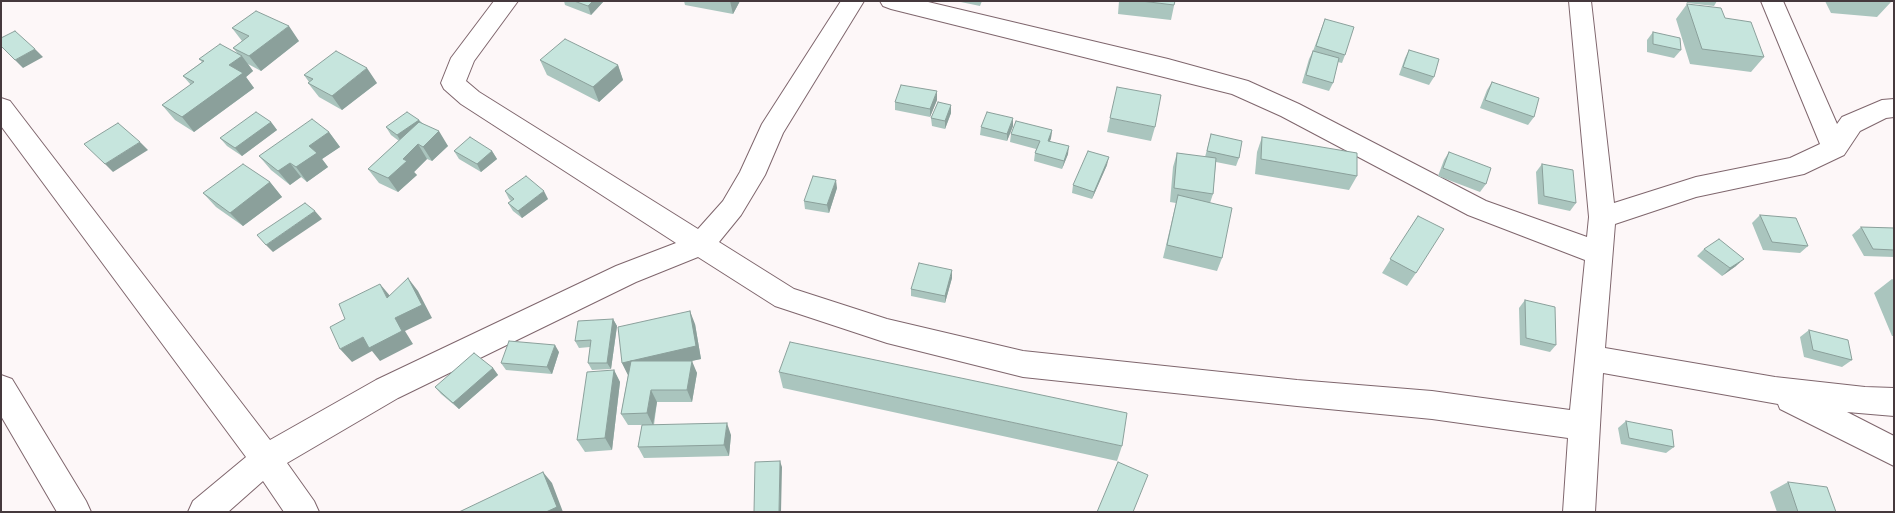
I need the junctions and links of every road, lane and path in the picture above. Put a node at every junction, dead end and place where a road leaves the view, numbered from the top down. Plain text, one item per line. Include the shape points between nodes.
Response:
1 (507, 1) edge
2 (853, 1) edge
3 (891, 1) edge
4 (1580, 1) edge
5 (1772, 1) edge
6 (1, 106) edge
7 (1894, 108) edge
8 (1836, 148) junction
9 (1602, 216) junction
10 (702, 244) junction
11 (1598, 253) junction
12 (1590, 358) junction
13 (1, 388) edge
14 (1774, 390) junction
15 (1894, 402) edge
16 (1584, 426) junction
17 (1894, 452) edge
18 (266, 460) junction
19 (75, 512) edge
20 (204, 512) edge
21 (303, 512) edge
22 (1579, 512) edge

1 - 10 street via 463,58 452,83 470,98
2 - 10 street via 771,131 752,175 732,208
3 - 11 street via 1238,86 1477,208
4 - 9 street
5 - 8 street
6 - 18 street
7 - 8 street via 1882,109 1851,124
8 - 9 street via 1795,167 1696,187
9 - 11 street
10 - 16 street via 785,298 887,332 1023,364 1432,405
10 - 18 street via 626,274 387,389
11 - 12 street
12 - 14 street
12 - 16 street
13 - 19 street
14 - 15 street
14 - 17 street
16 - 22 street
18 - 20 street
18 - 21 street

